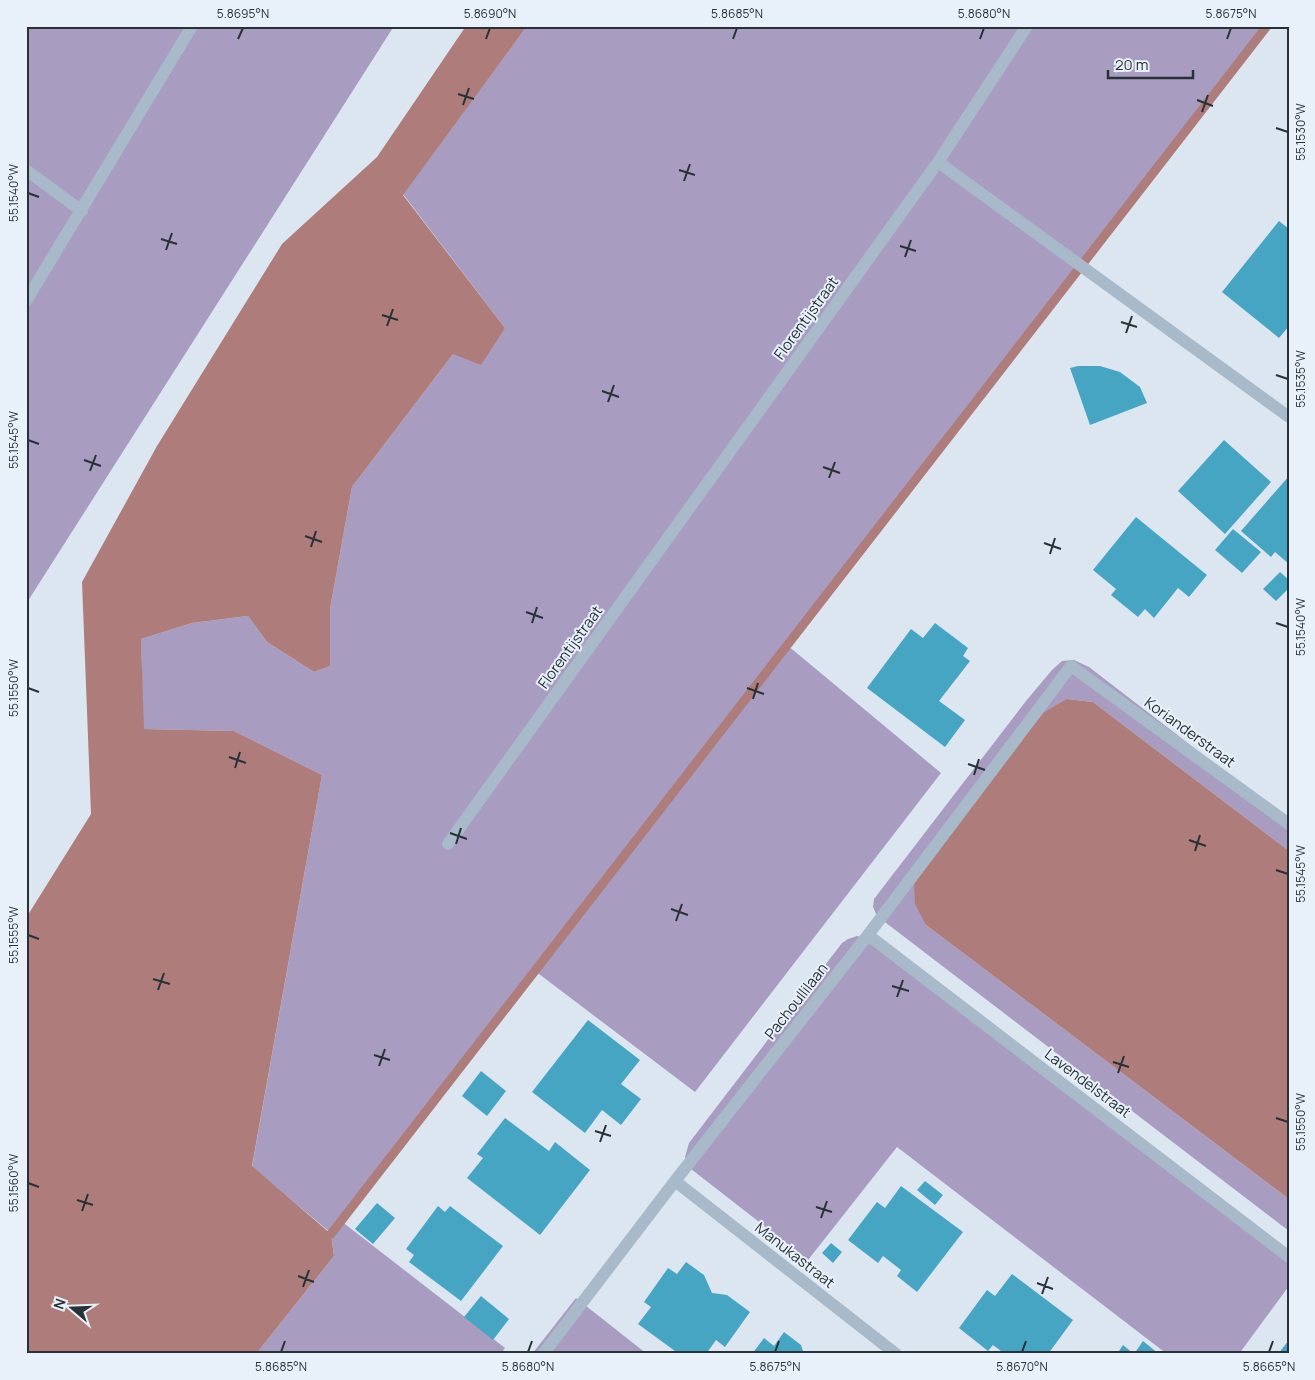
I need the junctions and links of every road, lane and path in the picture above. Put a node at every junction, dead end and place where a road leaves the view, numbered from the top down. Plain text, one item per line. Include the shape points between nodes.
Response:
1 (192, 26) edge
2 (1027, 26) edge
3 (938, 162) junction
4 (26, 170) edge
5 (82, 211) junction
6 (26, 301) edge
7 (1289, 417) edge
8 (1071, 666) joint
9 (1289, 824) edge
10 (448, 844) dead end
11 (868, 935) junction
12 (675, 1181) junction
13 (1289, 1257) edge
14 (543, 1354) edge
15 (896, 1354) edge

1 - 5 street
2 - 3 street, Florentijstraat
3 - 7 street
3 - 10 street, Florentijstraat
4 - 5 street
5 - 6 street
8 - 9 street, Korianderstraat
8 - 11 street, Pachoullilaan
11 - 12 street, Pachoullilaan
11 - 13 street, Lavendelstraat
12 - 14 street, Pachoullilaan
12 - 15 street, Manukastraat

